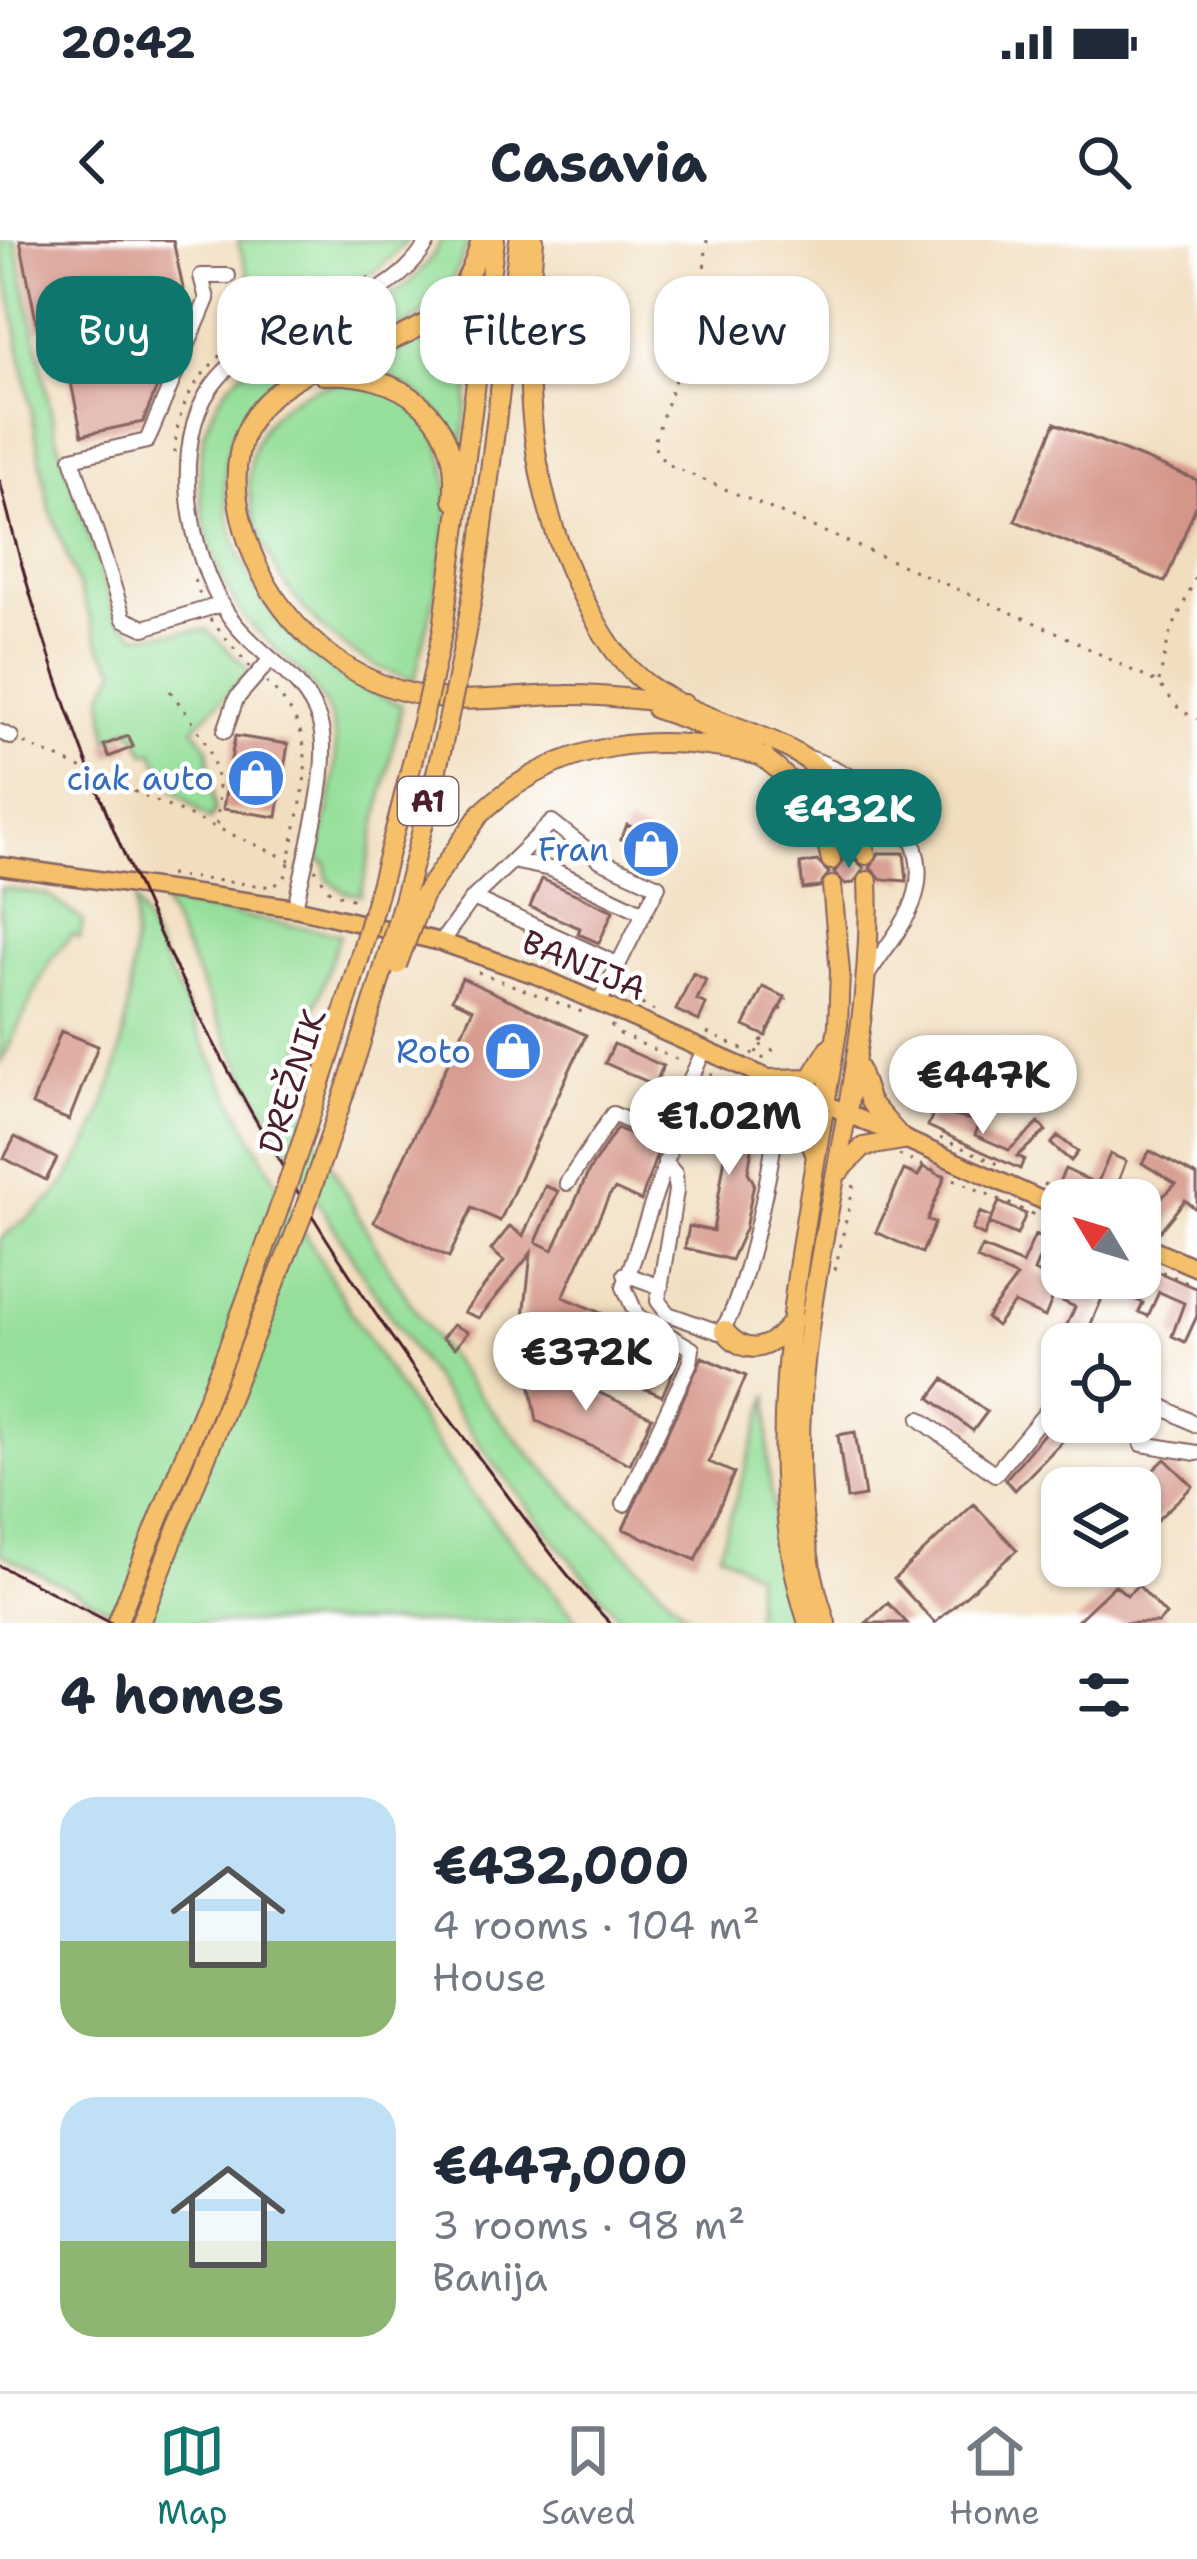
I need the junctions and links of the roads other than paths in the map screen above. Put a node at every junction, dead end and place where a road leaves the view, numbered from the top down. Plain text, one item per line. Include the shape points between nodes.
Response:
1 (429, 240) edge
2 (481, 240) edge
3 (495, 240) edge
4 (519, 240) edge
5 (534, 240) edge
6 (217, 276) edge
7 (396, 341) edge
8 (292, 384) edge
9 (388, 384) edge
10 (459, 538) junction
11 (222, 604) junction
12 (271, 658) junction
13 (629, 700) junction
14 (685, 704) junction
15 (225, 731) dead end
16 (798, 754) junction
17 (765, 758) junction
18 (866, 855) dead end
19 (831, 860) dead end
20 (512, 861) junction
21 (0, 866) edge
22 (868, 881) dead end
23 (832, 886) dead end
24 (473, 898) junction
25 (295, 908) junction
26 (644, 913) junction
27 (441, 942) junction
28 (617, 964) junction
29 (869, 973) junction
30 (598, 1010) junction
31 (838, 1025) junction
32 (704, 1050) junction
33 (357, 1056) junction
34 (856, 1056) junction
35 (766, 1079) junction
36 (826, 1106) junction
37 (848, 1115) junction
38 (774, 1141) dead end
39 (673, 1142) junction
40 (897, 1146) junction
41 (665, 1162) junction
42 (837, 1172) junction
43 (567, 1183) dead end
44 (1041, 1201) edge
45 (1161, 1252) edge
46 (1197, 1268) edge
47 (625, 1274) junction
48 (661, 1287) junction
49 (795, 1316) junction
50 (724, 1330) junction
51 (1161, 1406) edge
52 (1041, 1418) edge
53 (920, 1419) dead end
54 (1197, 1425) edge
55 (1142, 1444) dead end
56 (1197, 1453) edge
57 (624, 1504) dead end
58 (815, 1618) edge
59 (117, 1623) edge
60 (140, 1623) edge

1 - 11 street via 386,287 240,355 202,404 190,481 201,548
2 - 7 highway via 465,283 436,318
3 - 10 highway, A1
4 - 33 highway, DREŽNIK / A1, bridge via 481,542 428,802
5 - 14 highway via 527,407 546,506 602,633 642,680
6 - 11 street via 201,276 207,299 147,441 72,458 124,619 144,628
8 - 13 highway via 254,416 235,475 254,558 303,633 368,678 432,698
9 - 10 highway via 415,395 440,423 455,465 451,520
10 - 59 highway, DREŽNIK / A1, bridge via 421,732 350,1004 278,1216
11 - 12 street
12 - 15 street via 230,709
12 - 25 street via 306,695 323,734 294,862
13 - 14 highway
13 - 17 highway
14 - 16 highway
16 - 18 highway via 854,815
16 - 29 street via 874,792 914,840 911,907
17 - 19 highway via 816,812
17 - 33 highway, bridge via 679,742 607,745 527,776 481,813 423,896 375,1033
20 - 24 street
20 - 26 street via 551,869
20 - 26 street via 552,821 600,860 658,886
21 - 25 main road, BANIJA
22 - 29 highway
23 - 31 highway
24 - 27 street
24 - 28 street
25 - 27 main road, BANIJA
26 - 28 street
27 - 30 main road, BANIJA
28 - 30 street
29 - 34 highway
30 - 32 main road, BANIJA
31 - 35 highway via 811,1078
31 - 36 highway
32 - 35 main road, BANIJA
32 - 39 street
33 - 60 highway, DREŽNIK / A1, bridge via 284,1267
34 - 37 highway
34 - 40 highway via 870,1102
35 - 36 main road, BANIJA
35 - 42 highway
36 - 37 main road, BANIJA
36 - 42 highway
37 - 40 main road, BANIJA
37 - 42 highway
38 - 50 street via 757,1240
39 - 41 street
39 - 43 street via 613,1114
40 - 42 highway via 862,1147
40 - 44 main road, BANIJA
41 - 47 street
41 - 48 street via 676,1191
42 - 49 highway
42 - 58 highway via 799,1421
45 - 46 main road
47 - 48 street
47 - 57 street via 637,1316 692,1349
48 - 50 street via 658,1301 668,1313
49 - 50 highway via 779,1339 757,1349
49 - 58 highway via 782,1407 784,1478 790,1549
51 - 54 street
52 - 53 street via 995,1474
55 - 56 street

